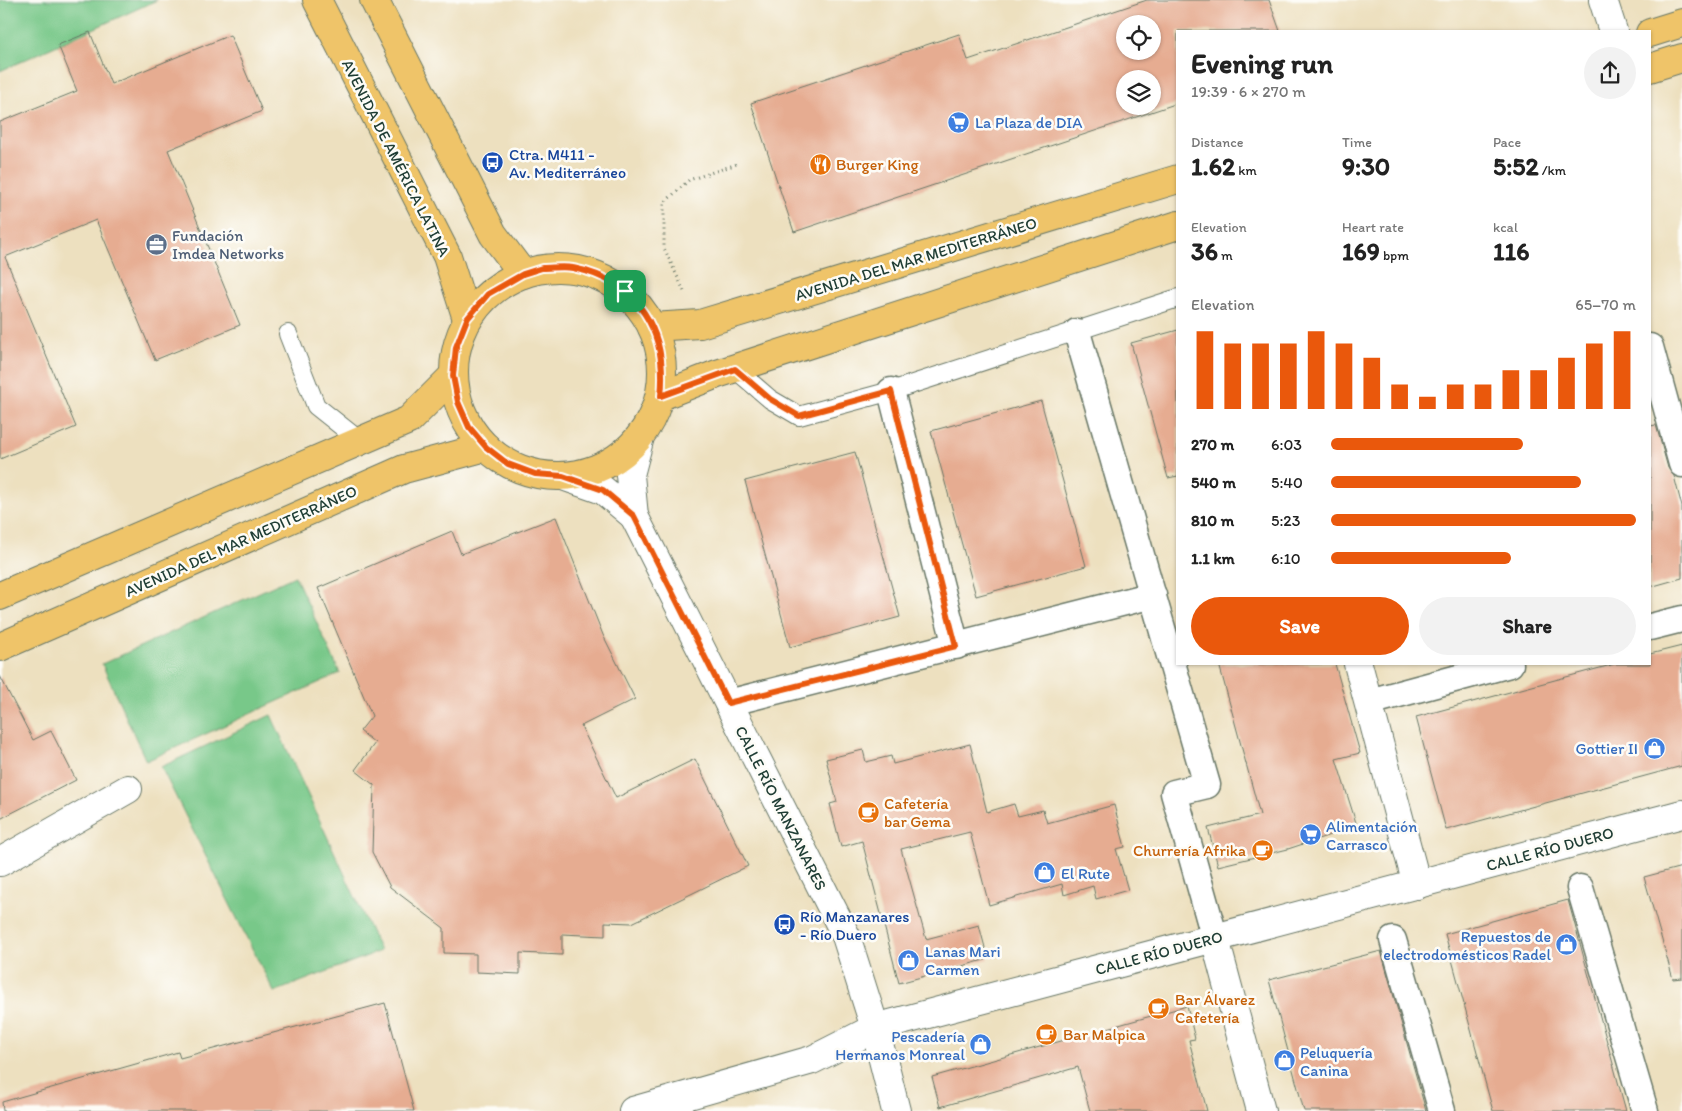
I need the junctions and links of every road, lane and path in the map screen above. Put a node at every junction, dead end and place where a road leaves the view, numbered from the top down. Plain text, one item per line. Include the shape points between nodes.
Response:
1 (317, 0) edge
2 (374, 0) edge
3 (1603, 0) edge
4 (1682, 23) edge
5 (1612, 30) edge
6 (1651, 33) edge
7 (1682, 58) edge
8 (1651, 68) edge
9 (737, 164) dead end
10 (1176, 180) edge
11 (1176, 226) edge
12 (523, 274) junction
13 (686, 294) dead end
14 (1176, 299) edge
15 (467, 319) junction
16 (652, 326) junction
17 (1077, 332) junction
18 (288, 334) dead end
19 (1651, 350) edge
20 (735, 369) junction
21 (453, 376) junction
22 (891, 391) junction
23 (661, 396) junction
24 (640, 437) junction
25 (360, 441) junction
26 (486, 447) junction
27 (1682, 464) edge
28 (563, 476) junction
29 (634, 516) junction
30 (1154, 595) junction
31 (0, 596) edge
32 (1682, 619) edge
33 (1651, 627) edge
34 (956, 646) junction
35 (0, 647) edge
36 (1358, 665) edge
37 (1506, 665) edge
38 (1369, 702) junction
39 (728, 703) junction
40 (128, 788) dead end
41 (1682, 814) edge
42 (0, 862) edge
43 (1417, 885) junction
44 (1580, 888) dead end
45 (1214, 939) junction
46 (1393, 940) dead end
47 (875, 1028) junction
48 (639, 1110) edge
49 (896, 1111) edge
50 (1261, 1111) edge
51 (1442, 1111) edge
52 (1645, 1111) edge

1 - 15 main road, AVENIDA DE AMÉRICA LATINA via 447,256
2 - 12 main road via 493,234
3 - 5 street
4 - 6 main road
7 - 8 main road
9 - 13 path via 689,180 664,204 664,248
10 - 16 main road, AVENIDA DEL MAR MEDITERRÁNEO via 700,324
11 - 20 main road
12 - 15 main road via 488,294
12 - 16 main road via 542,268 572,268 600,276 625,291
14 - 17 lane
15 - 21 main road via 456,347
16 - 23 main road via 664,372
17 - 22 lane
17 - 30 street
18 - 25 lane via 316,406
19 - 27 street
20 - 22 lane via 770,399 799,416
20 - 23 main road
21 - 25 main road via 409,420
21 - 26 main road via 469,427
22 - 34 street
23 - 24 main road
24 - 28 main road via 618,458 592,471
24 - 29 street, CALLE RÍO MANZANARES via 630,475
25 - 31 main road
26 - 28 main road via 508,464 535,474
26 - 35 main road, AVENIDA DEL MAR MEDITERRÁNEO via 404,469
28 - 29 street, CALLE RÍO MANZANARES via 603,490
29 - 39 street, CALLE RÍO MANZANARES
30 - 34 street
30 - 45 street via 1207,785 1174,793
32 - 33 street
34 - 39 street
36 - 38 street
37 - 38 street
38 - 43 street
39 - 47 street, CALLE RÍO MANZANARES via 846,936
40 - 42 street
41 - 43 street, CALLE RÍO DUERO
43 - 45 street, CALLE RÍO DUERO
44 - 52 street
45 - 47 street, CALLE RÍO DUERO
45 - 50 street
46 - 51 street
47 - 48 street, CALLE RÍO DUERO via 812,1060
47 - 49 street, CALLE RÍO MANZANARES

